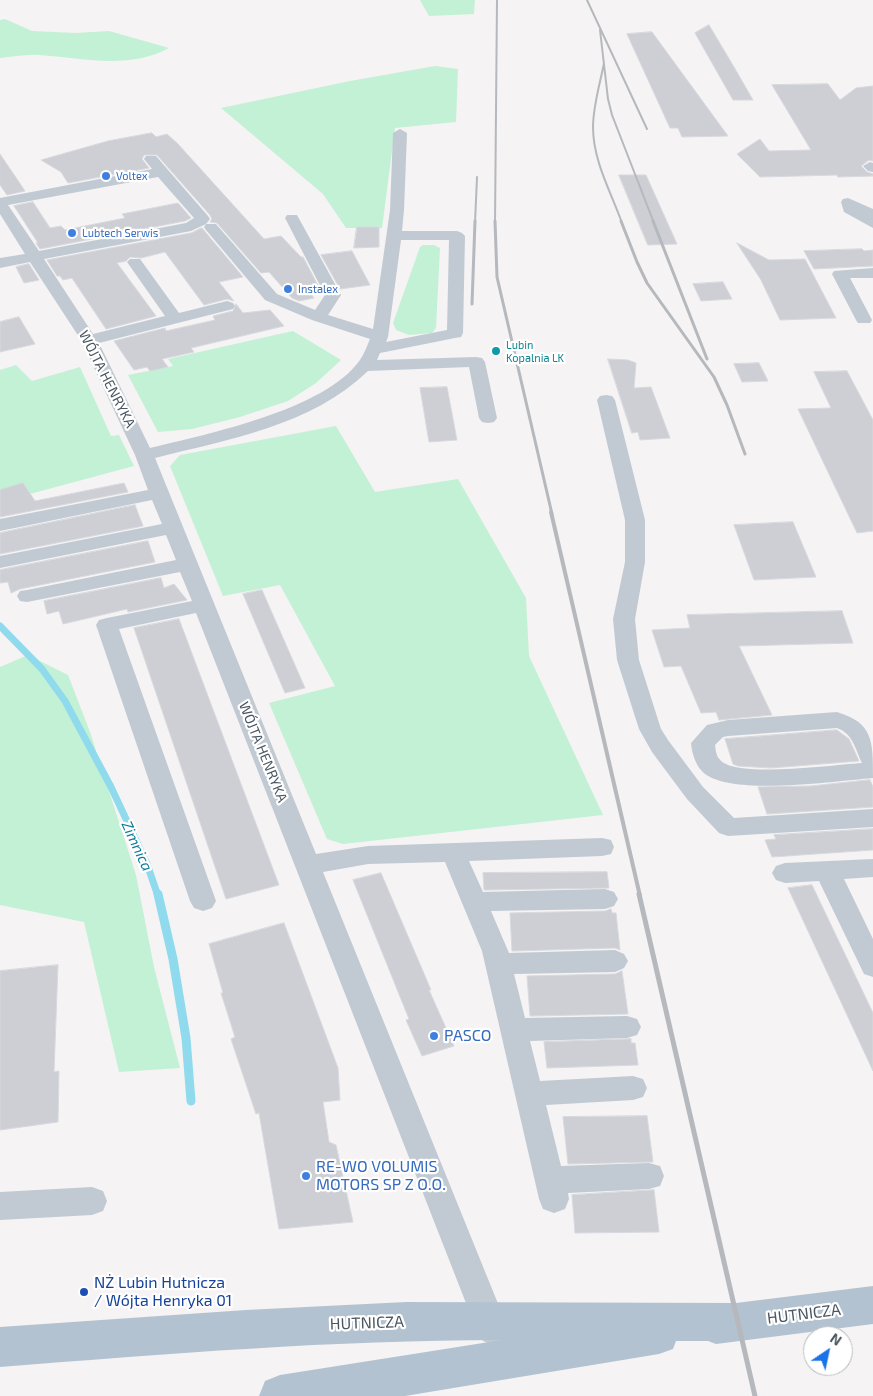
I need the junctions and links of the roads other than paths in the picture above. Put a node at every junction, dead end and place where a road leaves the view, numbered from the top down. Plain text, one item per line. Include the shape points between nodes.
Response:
1 (400, 141) dead end
2 (151, 159) dead end
3 (161, 172) junction
4 (0, 202) edge
5 (873, 215) edge
6 (292, 218) dead end
7 (873, 224) edge
8 (211, 227) dead end
9 (393, 235) junction
10 (35, 257) junction
11 (135, 262) dead end
12 (0, 263) edge
13 (873, 272) edge
14 (227, 306) dead end
15 (318, 317) junction
16 (175, 319) junction
17 (868, 319) edge
18 (873, 337) edge
19 (89, 340) junction
20 (379, 343) junction
21 (366, 366) junction
22 (606, 400) dead end
23 (488, 418) dead end
24 (144, 455) junction
25 (160, 493) junction
26 (0, 525) edge
27 (174, 528) junction
28 (0, 562) edge
29 (188, 564) junction
30 (27, 596) dead end
31 (205, 605) junction
32 (873, 762) edge
33 (873, 770) edge
34 (873, 818) edge
35 (602, 847) dead end
36 (453, 852) junction
37 (308, 865) junction
38 (873, 868) edge
39 (826, 870) junction
40 (785, 873) dead end
41 (606, 899) dead end
42 (202, 901) dead end
43 (474, 902) junction
44 (615, 961) dead end
45 (498, 964) junction
46 (873, 966) edge
47 (627, 1027) dead end
48 (514, 1030) junction
49 (633, 1088) dead end
50 (529, 1094) junction
51 (649, 1176) dead end
52 (92, 1201) dead end
53 (0, 1206) edge
54 (873, 1305) edge
55 (489, 1321) junction
56 (735, 1322) junction
57 (0, 1346) edge
58 (531, 1356) junction
59 (431, 1372) junction
60 (280, 1396) edge

1 - 9 street
2 - 3 street
3 - 4 street
3 - 10 street via 203,219 192,227
4 - 10 street, WÓJTA HENRYKA
5 - 7 street via 848,202 850,209
6 - 15 street via 333,295
8 - 15 street via 271,297
9 - 20 street
9 - 20 street via 456,236 455,332
10 - 12 street
10 - 19 street, WÓJTA HENRYKA
11 - 16 street
13 - 17 street via 840,274
14 - 16 street
15 - 20 street
16 - 19 street
17 - 18 street
19 - 24 street, WÓJTA HENRYKA
20 - 21 street
21 - 23 street via 476,362
21 - 24 street via 347,384 303,409 248,428
22 - 34 street via 635,520 635,562 624,619 628,660 650,729 660,746 695,793 728,827
24 - 25 street, WÓJTA HENRYKA
25 - 26 street
25 - 27 street, WÓJTA HENRYKA
27 - 28 street
27 - 29 street, WÓJTA HENRYKA
29 - 30 street
29 - 31 street, WÓJTA HENRYKA
31 - 37 street, WÓJTA HENRYKA
31 - 42 street via 107,625
32 - 33 street via 860,731 847,722 837,720 728,728 715,731 703,743 703,753 709,764 728,775 757,777
35 - 36 street
36 - 37 street via 368,855
36 - 43 street
37 - 55 street, WÓJTA HENRYKA
38 - 39 street
39 - 40 street
39 - 46 street
41 - 43 street
43 - 45 street
44 - 45 street
45 - 48 street
47 - 48 street
48 - 50 street
49 - 50 street
50 - 51 street via 552,1190
52 - 53 street
54 - 56 main road, HUTNICZA
55 - 56 main road, HUTNICZA
55 - 57 main road, HUTNICZA via 309,1325
55 - 58 street, WÓJTA HENRYKA via 508,1344
55 - 59 street via 476,1342
56 - 58 main road, HUTNICZA
58 - 59 main road, HUTNICZA
59 - 60 main road, HUTNICZA

